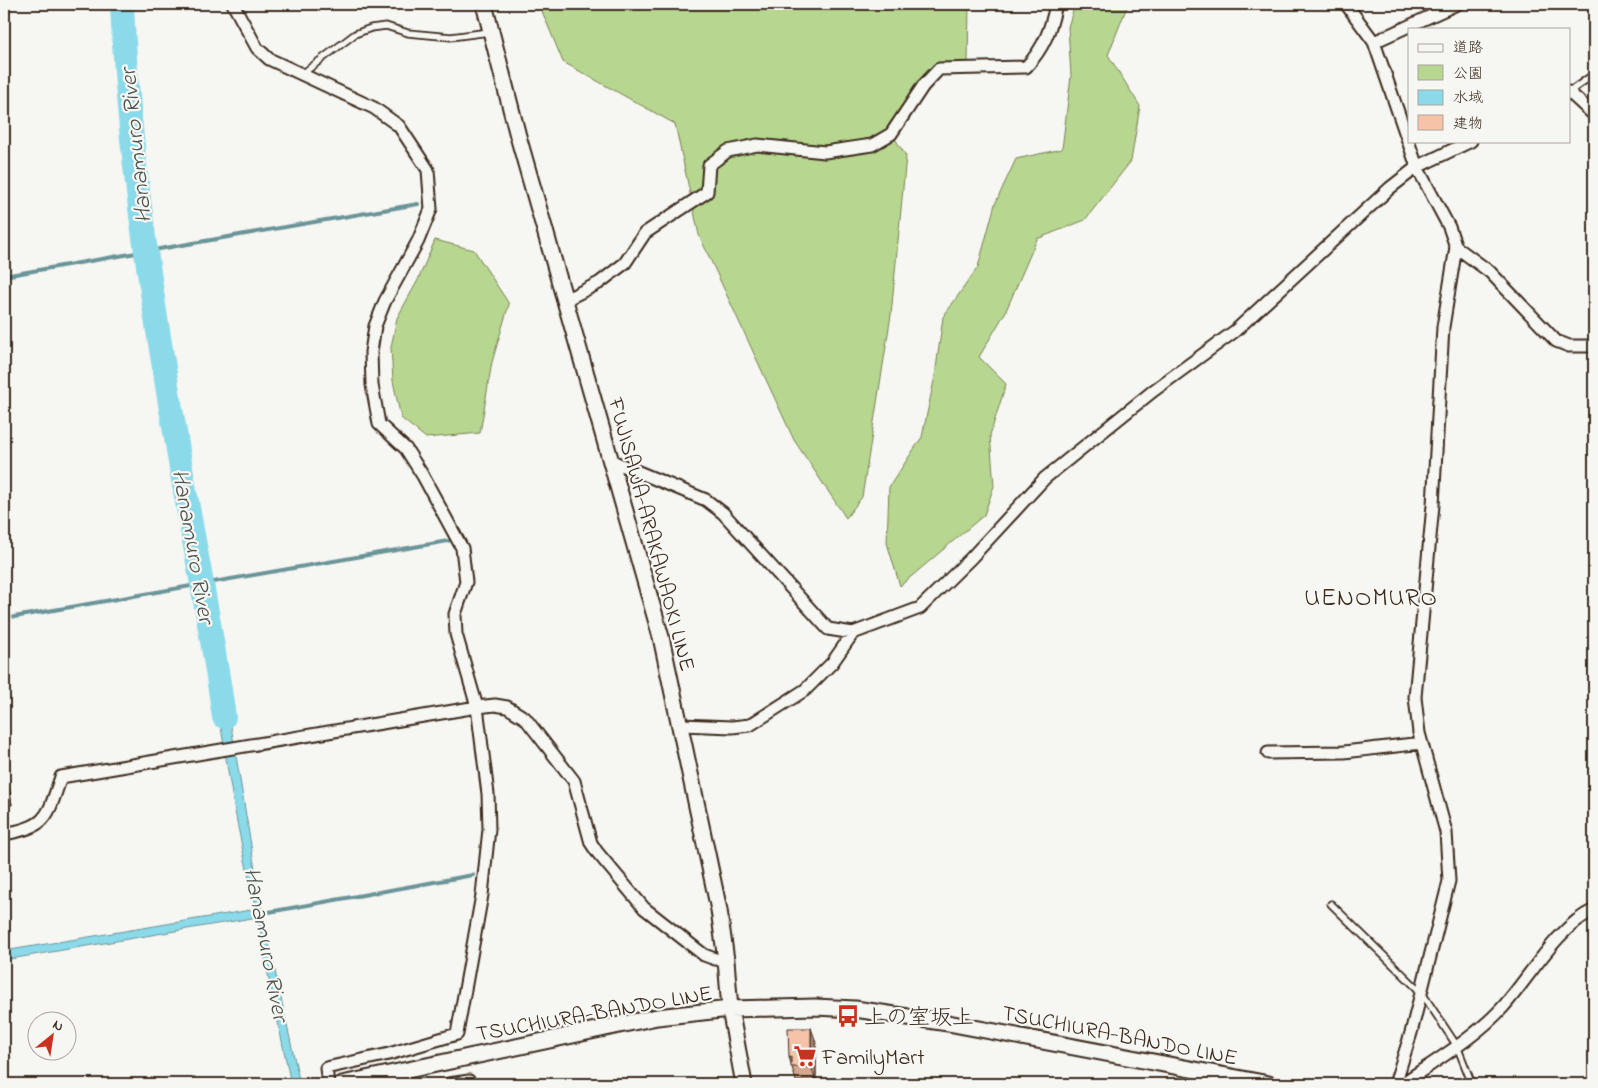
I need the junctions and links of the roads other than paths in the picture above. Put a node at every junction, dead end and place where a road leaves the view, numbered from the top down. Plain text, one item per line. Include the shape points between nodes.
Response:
1 (234, 4) edge
2 (484, 4) edge
3 (1056, 4) edge
4 (1346, 4) edge
5 (1457, 4) edge
6 (492, 32) junction
7 (1374, 42) junction
8 (1594, 74) edge
9 (300, 75) junction
10 (1570, 91) edge
11 (1570, 93) edge
12 (1594, 115) edge
13 (1408, 141) edge
14 (1408, 142) edge
15 (1469, 142) edge
16 (1417, 167) junction
17 (1456, 247) junction
18 (565, 300) junction
19 (1594, 346) edge
20 (612, 460) junction
21 (853, 634) junction
22 (477, 707) junction
23 (681, 725) junction
24 (1422, 743) junction
25 (1268, 753) dead end
26 (4, 834) edge
27 (1331, 904) dead end
28 (1594, 910) edge
29 (726, 960) junction
30 (1422, 993) junction
31 (730, 1009) junction
32 (1457, 1046) junction
33 (328, 1084) edge
34 (342, 1084) edge
35 (449, 1084) edge
36 (469, 1084) edge
37 (744, 1084) edge
38 (1269, 1084) edge
39 (1395, 1084) edge
40 (1402, 1084) edge
41 (1472, 1084) edge

1 - 9 street via 257,48 269,59
2 - 6 main road, FUJISAWA-ARAKAWAOKI LINE
3 - 18 street via 1040,53 1026,67 939,69 923,86 892,134 872,145 825,152 757,145 728,151 709,165 707,192 645,233 624,263 599,283
4 - 7 street
5 - 7 street
6 - 9 lane via 451,37 386,26 371,28 355,34
6 - 18 main road, FUJISAWA-ARAKAWAOKI LINE
7 - 13 street
8 - 10 lane
9 - 22 street via 374,108 399,126 428,170 431,209 375,326 371,352 372,385 379,424 406,449 462,548 466,582 455,614 456,634
11 - 12 street
14 - 16 street
15 - 16 street
16 - 17 street
16 - 21 street via 1235,331 1044,478 920,608
17 - 19 street via 1490,272 1556,341 1569,346
17 - 24 street via 1443,327 1433,505 1415,697
18 - 20 main road, FUJISAWA-ARAKAWAOKI LINE
20 - 21 street via 706,500 723,513 828,630
20 - 23 main road, FUJISAWA-ARAKAWAOKI LINE via 661,637
21 - 23 street via 832,663 805,690 750,724 725,727
22 - 26 street via 62,777 49,812 42,821 32,828
22 - 29 street via 507,707 525,718 574,781 591,843 603,859 644,908 704,954
22 - 33 street via 489,829 482,895 457,1034 390,1054 326,1068
23 - 29 main road, FUJISAWA-ARAKAWAOKI LINE via 719,910
24 - 25 street via 1344,752
24 - 30 street via 1446,832 1449,881
27 - 30 lane
28 - 32 street via 1585,914 1553,944 1502,1008
29 - 31 main road, FUJISAWA-ARAKAWAOKI LINE
30 - 32 lane
30 - 39 street
31 - 34 main road, TSUCHIURA-BANDO LINE via 657,1017
31 - 37 main road, FUJISAWA-ARAKAWAOKI LINE
31 - 38 main road, TSUCHIURA-BANDO LINE via 855,1009 948,1023
32 - 40 street
32 - 41 lane
35 - 36 street via 470,1081

